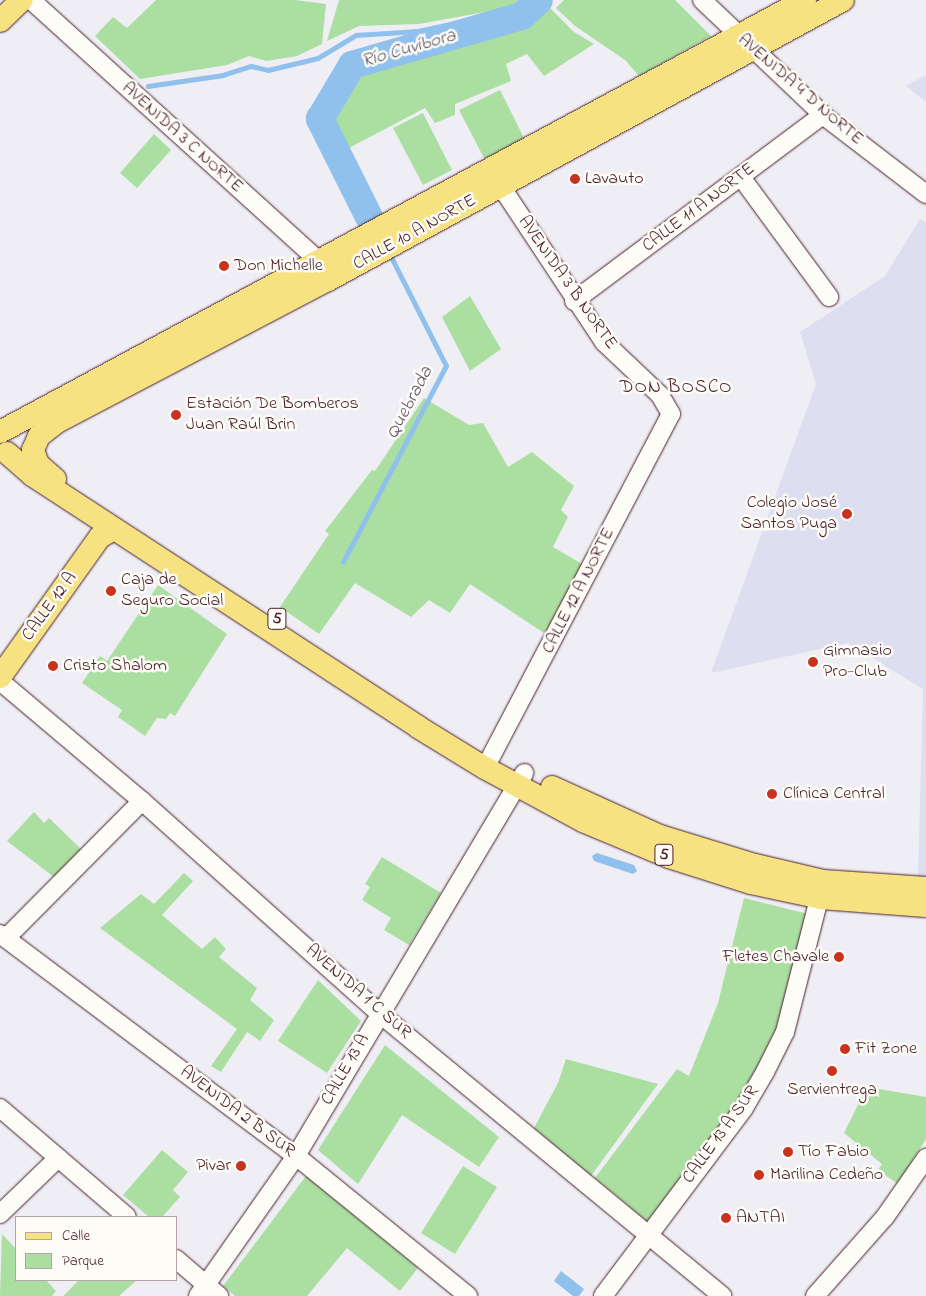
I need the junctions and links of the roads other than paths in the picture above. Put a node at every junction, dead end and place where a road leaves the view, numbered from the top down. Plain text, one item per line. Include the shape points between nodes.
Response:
1 (22, 0) edge
2 (31, 0) edge
3 (702, 0) edge
4 (805, 0) edge
5 (843, 0) edge
6 (0, 21) edge
7 (745, 42) junction
8 (824, 115) junction
9 (741, 177) junction
10 (495, 178) junction
11 (926, 194) edge
12 (323, 271) junction
13 (829, 297) dead end
14 (574, 300) junction
15 (192, 341) junction
16 (671, 414) joint
17 (2, 450) edge
18 (60, 483) junction
19 (107, 533) junction
20 (0, 677) edge
21 (0, 681) edge
22 (489, 762) junction
23 (521, 779) junction
24 (142, 801) junction
25 (926, 888) edge
26 (822, 890) junction
27 (926, 906) edge
28 (3, 936) edge
29 (379, 1013) junction
30 (0, 1108) edge
31 (296, 1156) junction
32 (58, 1158) junction
33 (926, 1158) edge
34 (0, 1214) edge
35 (126, 1216) edge
36 (649, 1233) junction
37 (178, 1261) edge
38 (208, 1293) edge
39 (468, 1296) edge
40 (603, 1296) edge
41 (722, 1296) edge
42 (815, 1296) edge

1 - 6 main road
2 - 12 street, AVENIDA 3 C NORTE
3 - 7 street, AVENIDA 4 D NORTE
4 - 7 main road, CALLE 10 A NORTE
5 - 7 main road, CALLE 10 A NORTE
7 - 8 street, AVENIDA 4 D NORTE
7 - 10 main road, CALLE 10 A NORTE
8 - 9 street, CALLE 11 A NORTE
8 - 11 street, AVENIDA 4 D NORTE
9 - 13 street
9 - 14 street, CALLE 11 A NORTE
10 - 12 main road, CALLE 10 A NORTE
10 - 14 street, AVENIDA 3 B NORTE
12 - 15 main road, CALLE 10 A NORTE
14 - 16 street, AVENIDA 3 B NORTE via 604,342 660,395
15 - 17 main road, CALLE 10 A NORTE via 22,419
15 - 18 main road, CALLE 10 A NORTE via 39,436 34,444 35,459
16 - 22 street, CALLE 12 A NORTE
17 - 18 main road, 5
17 - 19 main road, 5
18 - 22 main road, 5
19 - 20 main road, CALLE 12 A
19 - 22 main road, 5
21 - 24 street, AVENIDA 1 C SUR
22 - 23 main road, 5
23 - 26 main road, 5 via 660,836
23 - 29 street, CALLE 13 A
24 - 28 street
24 - 29 street, AVENIDA 1 C SUR
25 - 26 main road, 5
26 - 27 main road, 5
26 - 36 street, CALLE 13 A SUR via 785,1032 765,1072 744,1108
28 - 31 street, AVENIDA 2 B SUR
29 - 31 street, CALLE 13 A
29 - 36 street, AVENIDA 1 C SUR
30 - 32 street
31 - 38 street, CALLE 13 A
31 - 39 street, AVENIDA 2 B SUR
32 - 34 street
32 - 35 street
33 - 42 street via 885,1217
36 - 40 street, CALLE 13 A SUR
36 - 41 street, AVENIDA 1 C SUR
37 - 38 street

